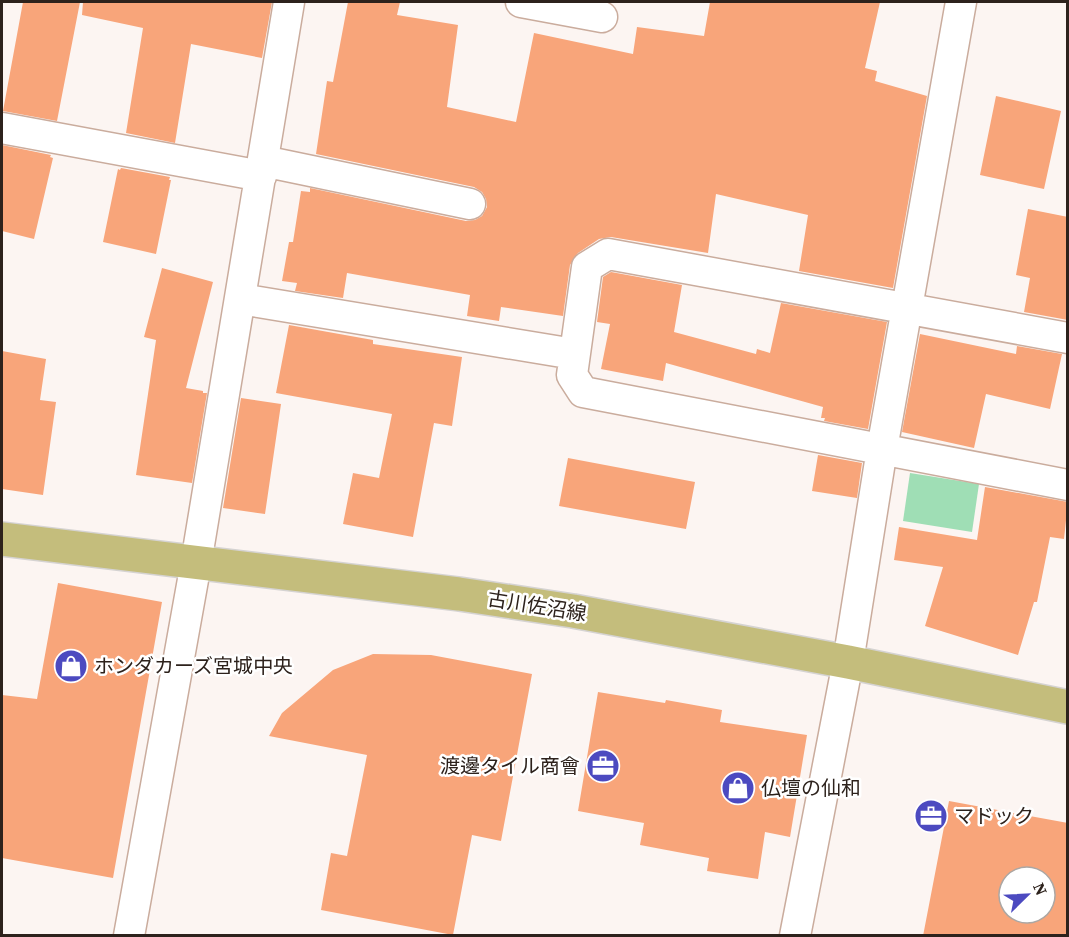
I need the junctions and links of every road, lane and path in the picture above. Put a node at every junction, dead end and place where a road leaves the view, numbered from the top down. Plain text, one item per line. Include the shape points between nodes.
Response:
1 (289, 2) edge
2 (521, 2) edge
3 (961, 2) edge
4 (602, 17) dead end
5 (2, 128) edge
6 (262, 168) junction
7 (470, 204) dead end
8 (240, 299) junction
9 (906, 309) junction
10 (1068, 338) edge
11 (574, 354) junction
12 (882, 449) junction
13 (1068, 485) edge
14 (2, 539) edge
15 (196, 563) junction
16 (848, 662) junction
17 (1068, 707) edge
18 (129, 936) edge
19 (795, 936) edge

1 - 6 street
2 - 4 street
3 - 9 street
5 - 6 street
6 - 7 street
6 - 8 street
8 - 11 street
8 - 15 street
9 - 10 street
9 - 11 street via 608,254 587,267
9 - 12 street
11 - 12 street via 572,375 583,392
12 - 13 street
12 - 16 street
14 - 15 main road, 古川佐沼線
15 - 16 main road, 古川佐沼線 via 573,611
15 - 18 street
16 - 17 main road, 古川佐沼線
16 - 19 street

